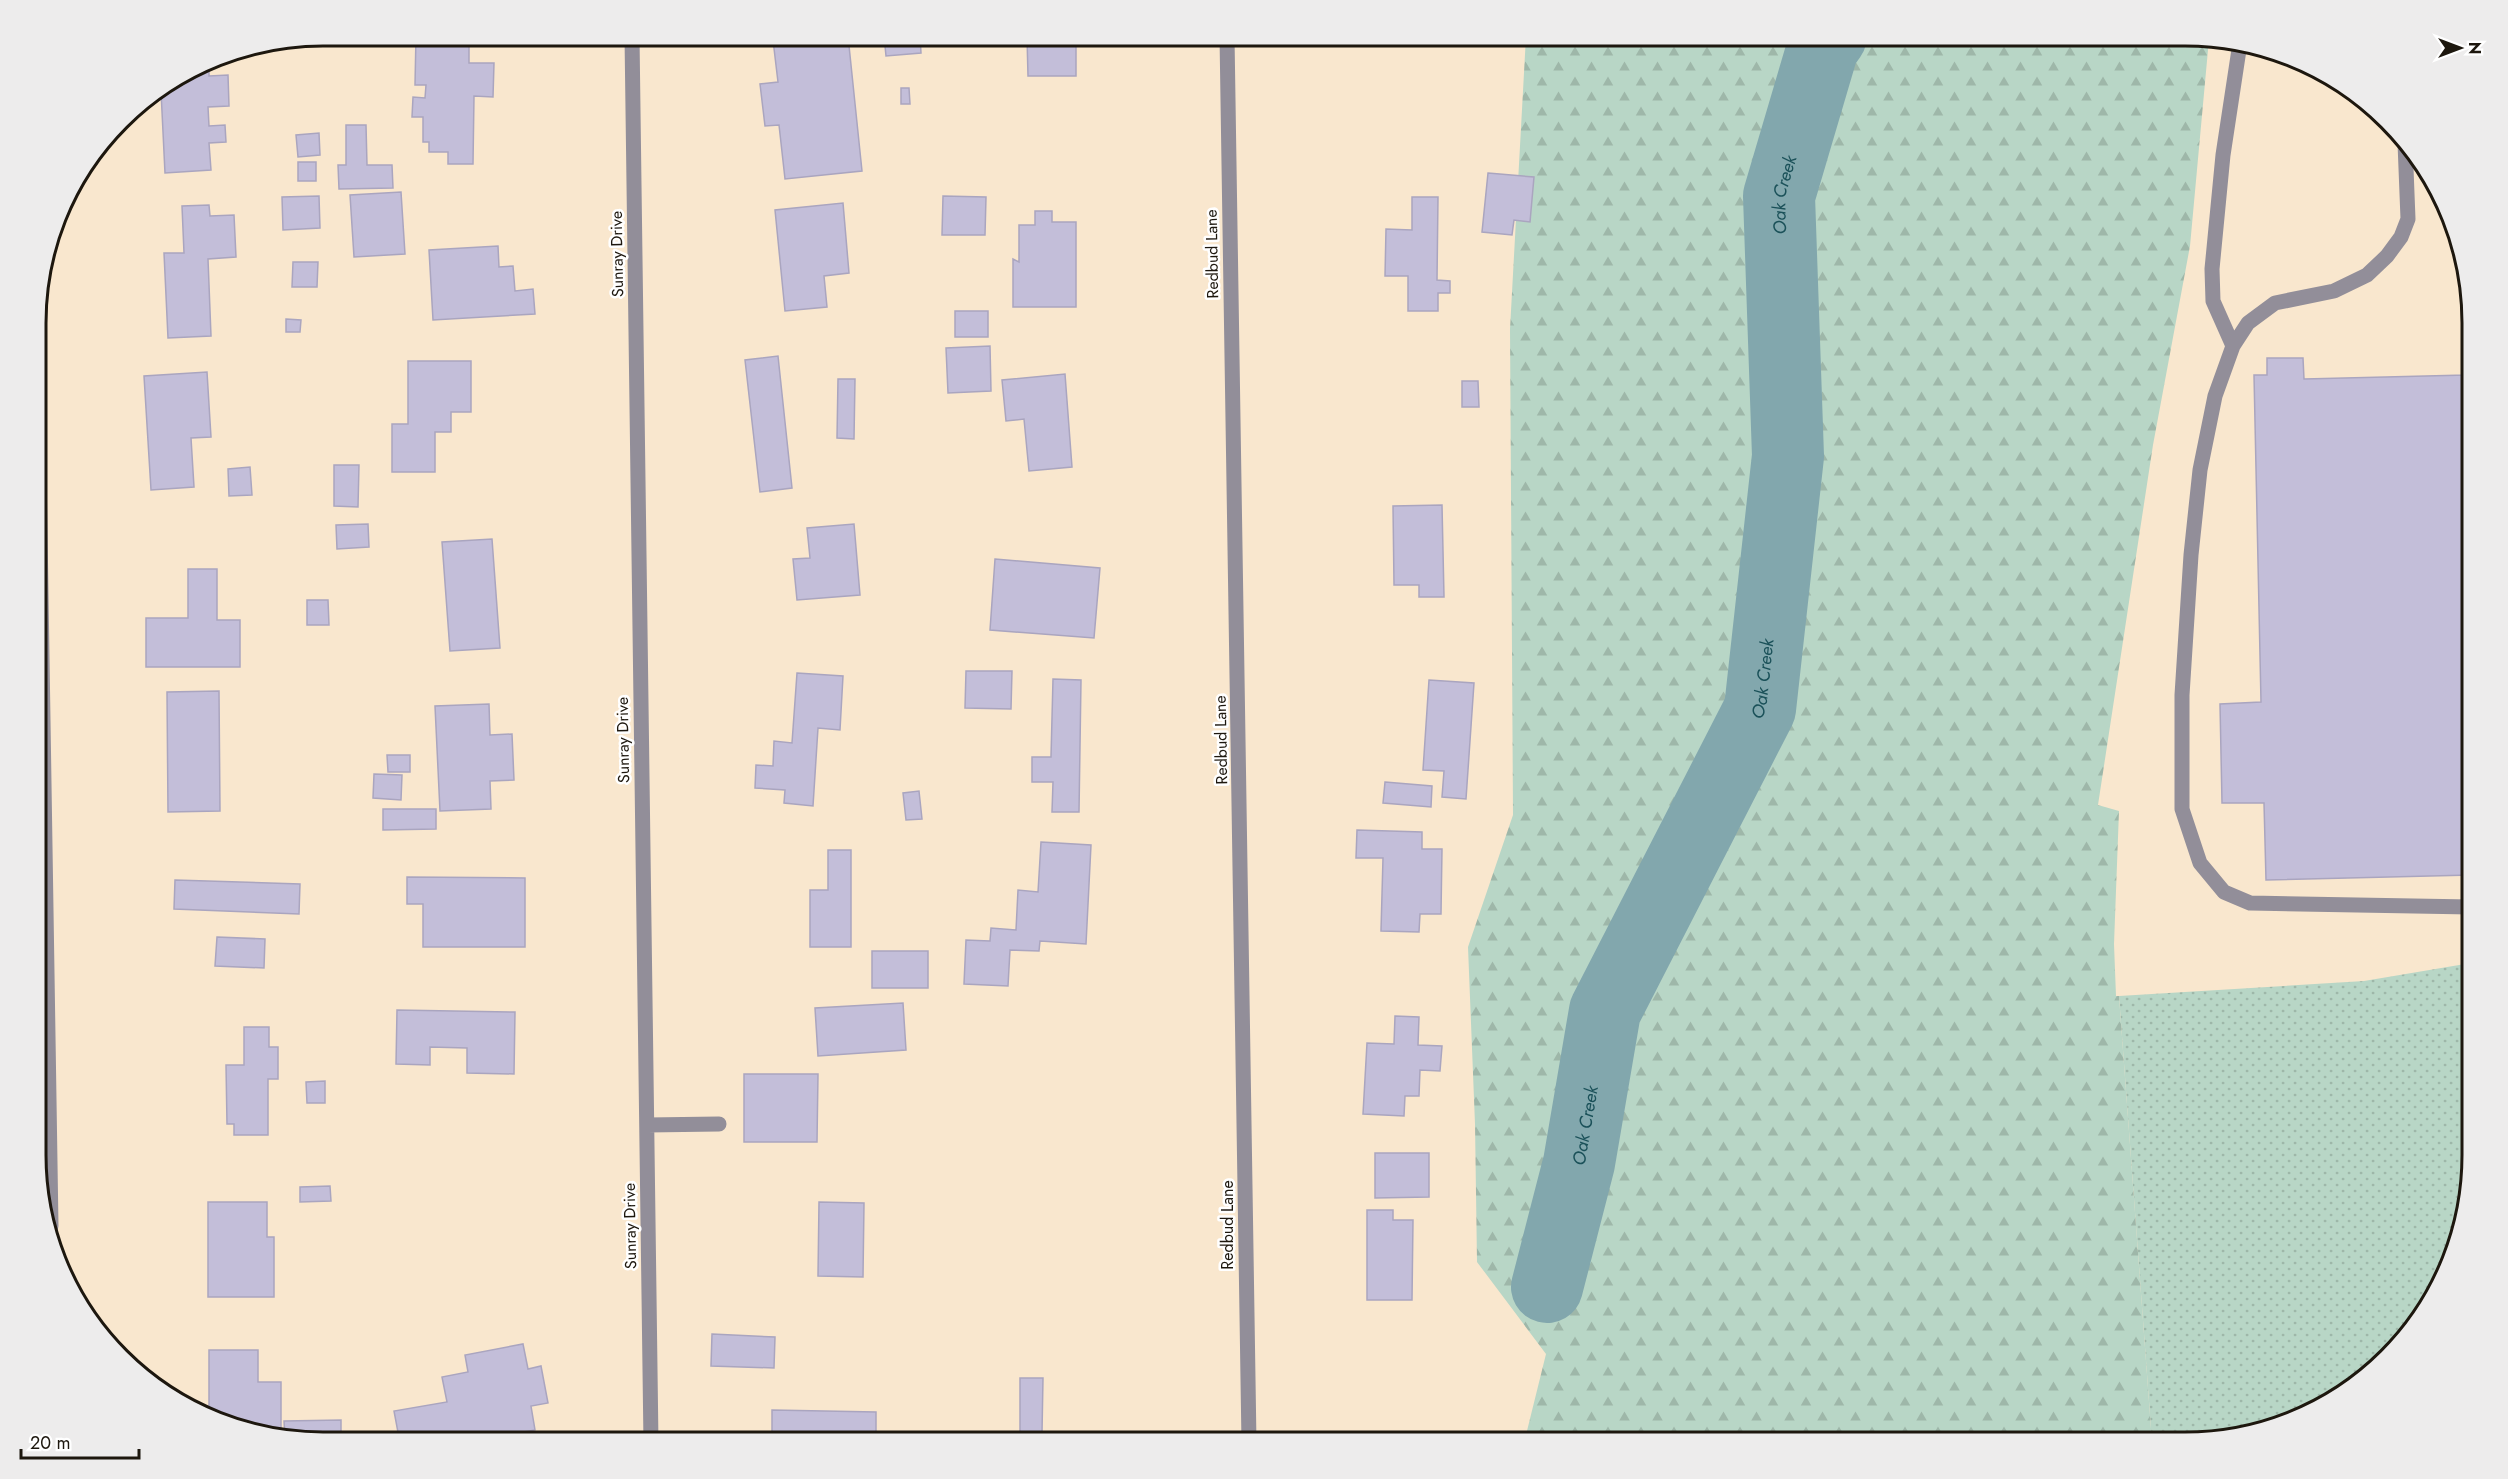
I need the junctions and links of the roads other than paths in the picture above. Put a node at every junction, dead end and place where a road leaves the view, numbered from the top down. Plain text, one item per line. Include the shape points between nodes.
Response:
1 (632, 46) edge
2 (1227, 46) edge
3 (2239, 52) edge
4 (2406, 157) edge
5 (2233, 346) junction
6 (2462, 906) edge
7 (46, 910) edge
8 (719, 1124) dead end
9 (646, 1125) junction
10 (51, 1201) edge
11 (651, 1432) edge
12 (1249, 1432) edge

1 - 9 street, Sunray Drive
2 - 12 street, Redbud Lane
3 - 5 street via 2212,269 2213,301
4 - 5 street via 2408,219 2401,237 2386,256 2367,275 2334,291 2275,303 2248,323
5 - 6 street via 2215,396 2200,470 2182,695 2182,809 2200,862 2224,892 2250,903
7 - 10 street
8 - 9 street
9 - 11 street, Sunray Drive

